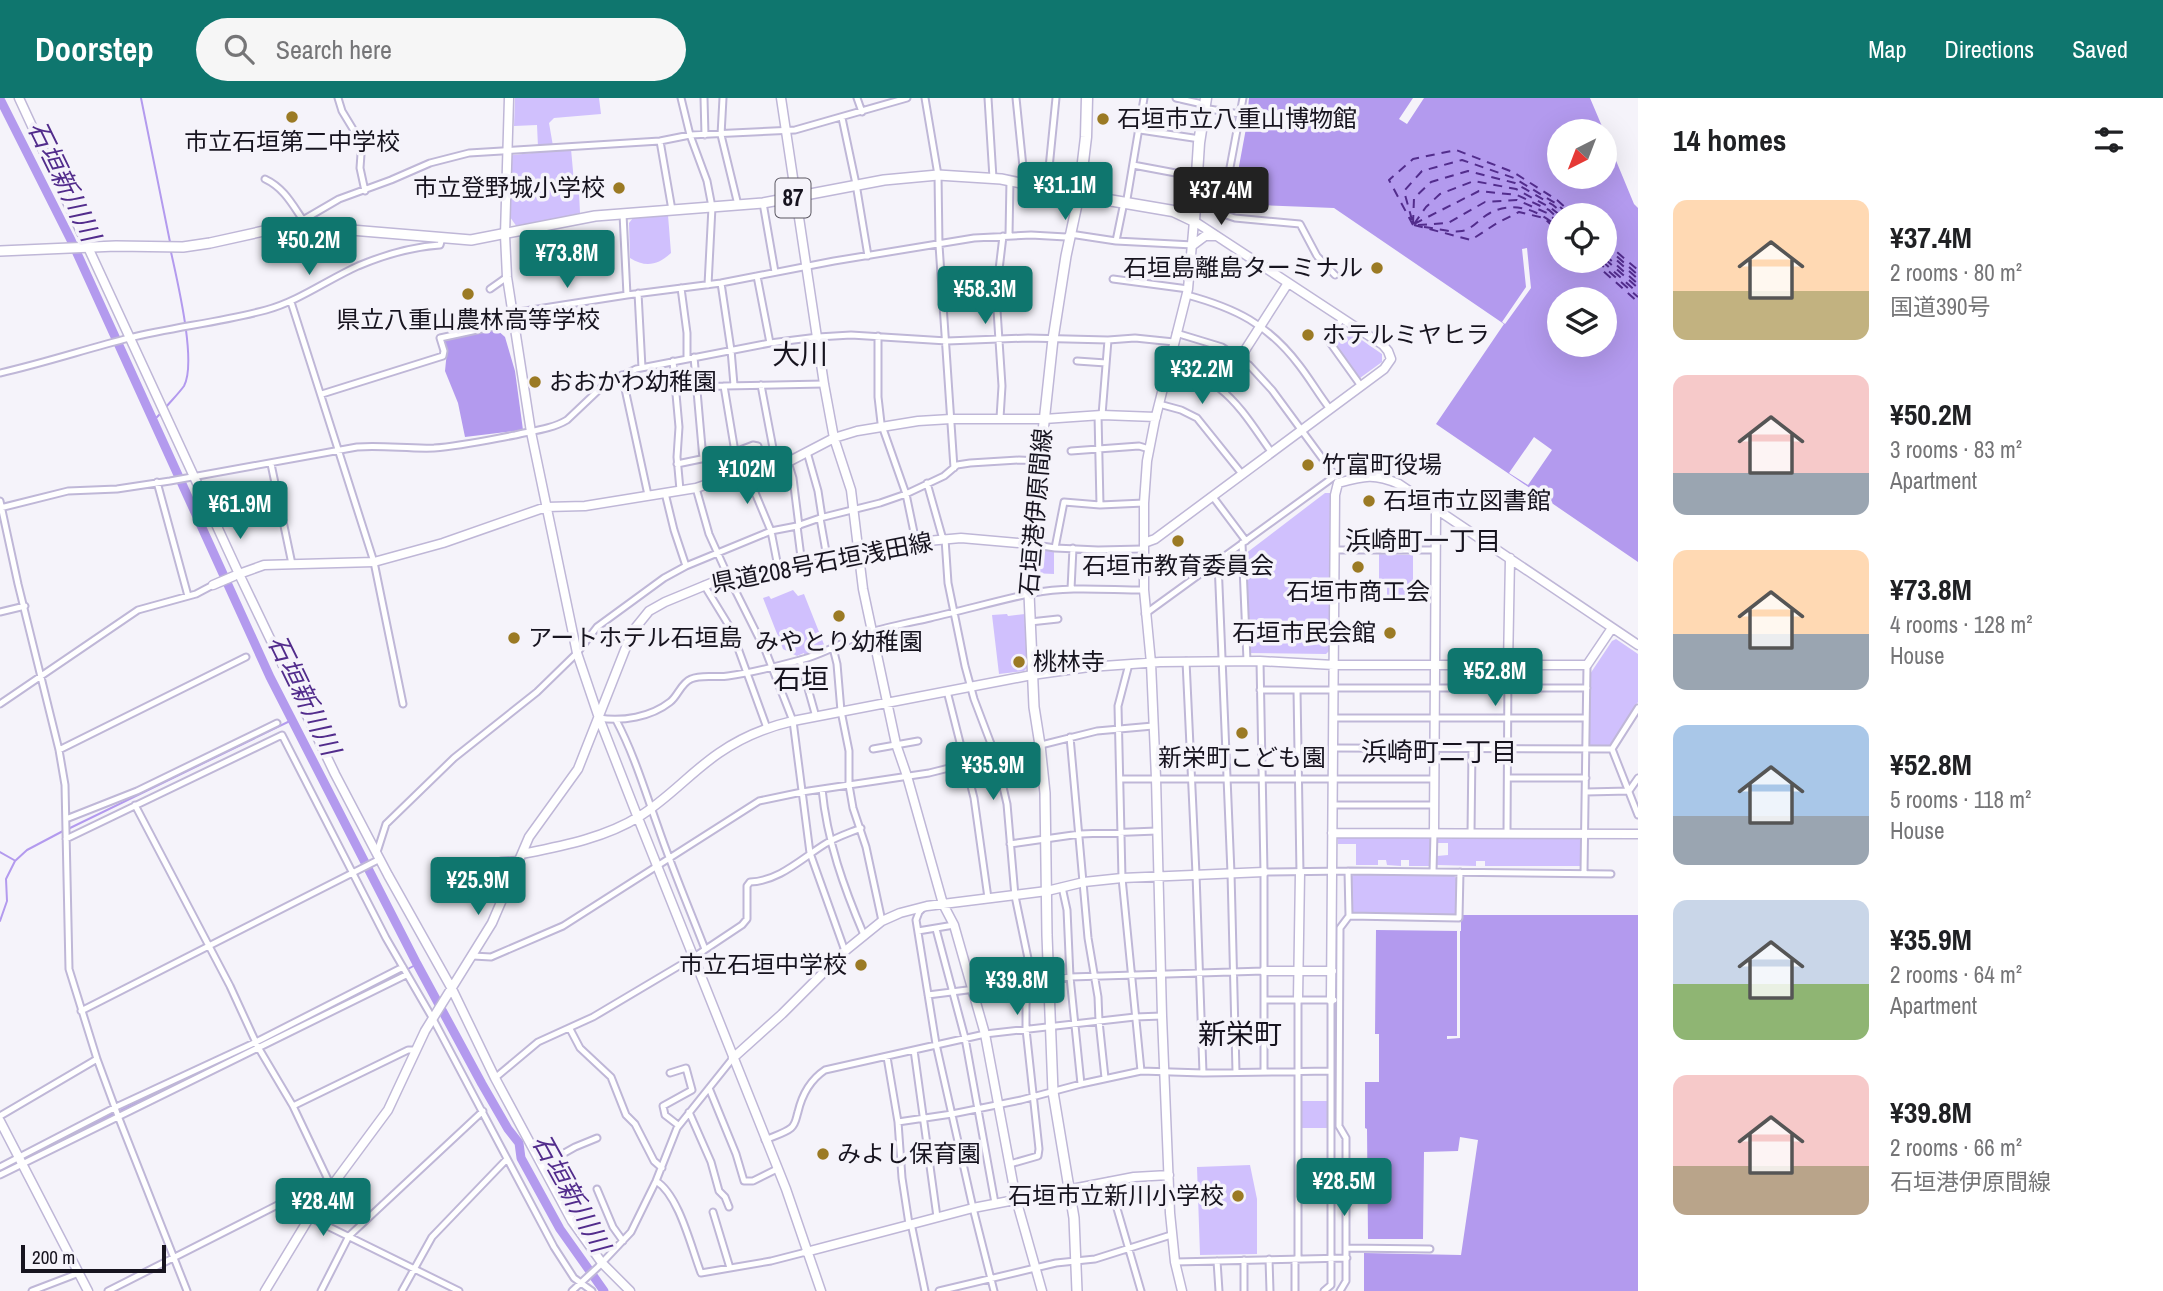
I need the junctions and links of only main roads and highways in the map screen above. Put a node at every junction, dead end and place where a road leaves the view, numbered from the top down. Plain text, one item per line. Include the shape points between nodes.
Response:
1 (1087, 98) edge
2 (1205, 102) edge
3 (1079, 195) junction
4 (1196, 197) junction
5 (1173, 211) junction
6 (0, 251) edge
7 (1077, 1291) edge

1 - 3 highway
2 - 4 highway
3 - 5 highway
3 - 6 main road, 87 via 1010,180 938,175 856,184 763,203 575,219 471,240 303,223 183,247
3 - 7 main road, 石垣港伊原間線 via 1053,339 1029,544 1028,595 1047,839 1053,1092 1074,1218
4 - 5 highway
4 - 5 highway via 1194,221

